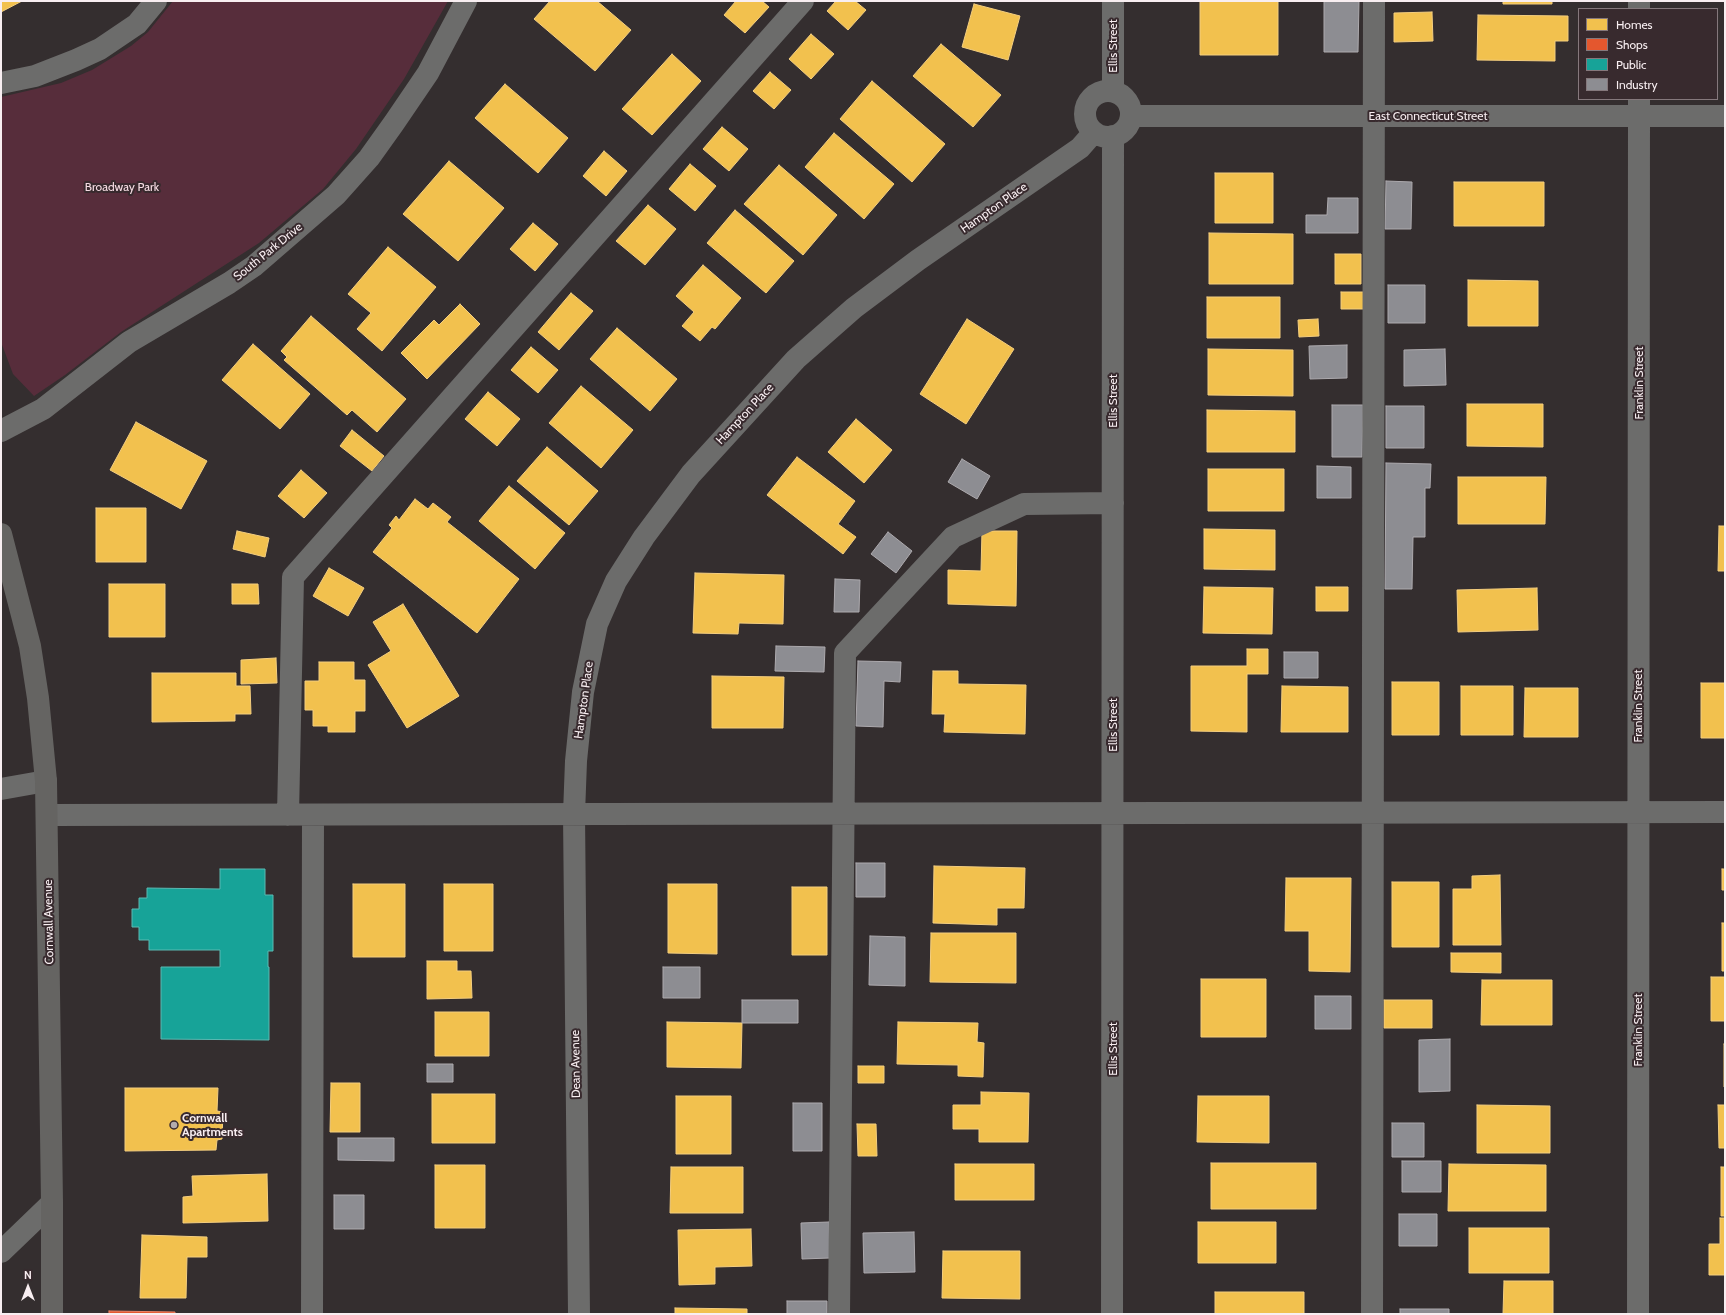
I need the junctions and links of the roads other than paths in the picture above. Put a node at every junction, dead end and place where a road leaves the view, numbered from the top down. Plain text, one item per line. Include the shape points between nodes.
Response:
1 (156, 1) edge
2 (466, 1) edge
3 (804, 1) edge
4 (1113, 1) edge
5 (1374, 1) edge
6 (1, 83) edge
7 (1113, 91) junction
8 (1639, 107) edge
9 (1131, 116) junction
10 (1374, 116) junction
11 (1725, 116) edge
12 (1103, 134) junction
13 (1, 431) edge
14 (1113, 503) junction
15 (1, 534) edge
16 (46, 781) junction
17 (1, 789) edge
18 (1725, 812) edge
19 (1373, 813) junction
20 (1638, 813) junction
21 (574, 814) junction
22 (844, 814) junction
23 (1113, 814) junction
24 (47, 815) junction
25 (288, 815) junction
26 (313, 815) junction
27 (52, 1203) junction
28 (1, 1252) edge
29 (52, 1314) edge
30 (312, 1314) edge
31 (579, 1314) edge
32 (839, 1314) edge
33 (1112, 1314) edge
34 (1372, 1314) edge
35 (1638, 1314) edge

1 - 6 street via 137,24 100,49 35,76
2 - 13 street, South Park Drive via 428,73 369,158 336,195 254,266 129,342 43,409
3 - 25 street via 293,577
4 - 7 street, Ellis Street
5 - 10 street
7 - 9 street via 1124,96
7 - 12 street via 1102,91 1095,95 1086,107 1086,122
8 - 10 street, East Connecticut Street
8 - 11 street, East Connecticut Street
8 - 20 street, Franklin Street
9 - 10 street, East Connecticut Street
9 - 12 street via 1124,130
10 - 19 street
12 - 14 street, Ellis Street
12 - 21 street, Hampton Place via 918,260 854,308 796,360 691,474 644,537 616,581 597,624 583,692
14 - 22 street via 1024,504 953,537 845,653
14 - 23 street, Ellis Street
15 - 16 main road, Cornwall Avenue via 30,646
16 - 17 street
16 - 24 main road, Cornwall Avenue
18 - 20 street
19 - 20 street
19 - 23 street
19 - 34 street
20 - 35 street, Franklin Street
21 - 22 street
21 - 26 street
21 - 31 street, Dean Avenue
22 - 23 street
22 - 32 street
23 - 33 street, Ellis Street
24 - 25 street
24 - 27 main road, Cornwall Avenue
25 - 26 street
26 - 30 street
27 - 28 street
27 - 29 main road, Cornwall Avenue

